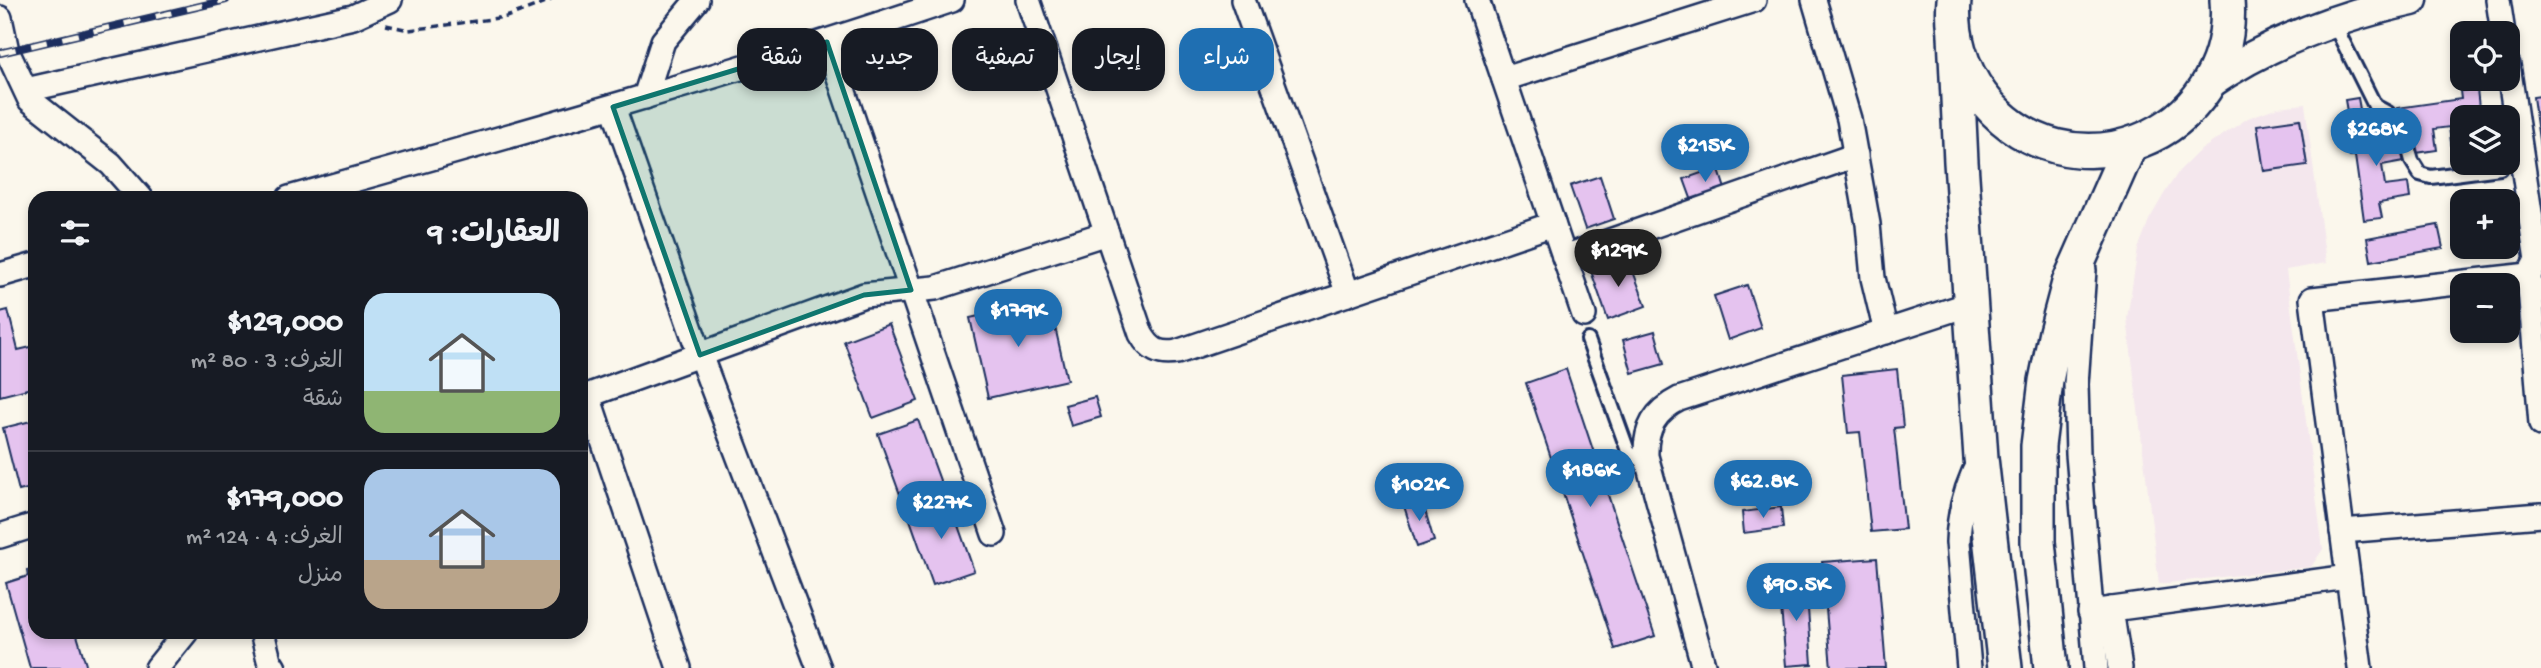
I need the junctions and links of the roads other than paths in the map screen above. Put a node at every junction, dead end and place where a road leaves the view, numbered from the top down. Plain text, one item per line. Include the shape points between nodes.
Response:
1 (390, 0) edge
2 (697, 0) edge
3 (952, 0) edge
4 (1028, 0) edge
5 (1243, 0) edge
6 (1477, 0) edge
7 (1754, 0) edge
8 (1814, 0) edge
9 (2227, 0) edge
10 (2412, 0) edge
11 (2498, 0) edge
12 (1953, 10) edge
13 (0, 18) edge
14 (2333, 21) junction
15 (2501, 21) edge
16 (827, 42) joint
17 (737, 69) edge
18 (1504, 79) junction
19 (2208, 84) junction
20 (26, 90) junction
21 (2512, 91) edge
22 (645, 97) junction
23 (613, 107) junction
24 (2130, 145) junction
25 (1856, 155) junction
26 (2450, 174) edge
27 (135, 191) edge
28 (314, 191) edge
29 (1553, 224) junction
30 (1107, 233) junction
31 (2086, 244) junction
32 (1564, 257) junction
33 (2536, 265) edge
34 (28, 272) edge
35 (0, 275) edge
36 (911, 290) junction
37 (1348, 294) junction
38 (1970, 304) junction
39 (1584, 315) dead end
40 (1886, 332) junction
41 (1588, 340) dead end
42 (700, 355) junction
43 (588, 396) edge
44 (588, 408) edge
45 (2541, 424) edge
46 (1646, 456) junction
47 (1981, 458) junction
48 (2541, 515) edge
49 (28, 527) edge
50 (2342, 531) junction
51 (994, 534) dead end
52 (0, 536) edge
53 (2348, 577) junction
54 (2100, 610) junction
55 (180, 639) edge
56 (264, 639) edge
57 (157, 668) edge
58 (274, 668) edge
59 (679, 668) edge
60 (818, 668) edge
61 (1704, 668) edge
62 (1969, 668) edge
63 (2005, 668) edge
64 (2051, 668) edge
65 (2096, 668) edge
66 (2120, 668) edge
67 (2360, 668) edge

1 - 20 street via 353,17
2 - 22 street via 663,41
3 - 16 street
4 - 30 street
5 - 37 street
6 - 18 street
7 - 18 street
8 - 25 street via 1850,119
9 - 19 main road via 2223,49
10 - 14 street
11 - 15 street
12 - 24 main road via 1963,63 1977,89 2018,130 2073,149
12 - 38 main road
13 - 20 street via 7,51
14 - 19 street via 2236,64
14 - 26 lane via 2375,106 2388,113 2405,136 2420,174
16 - 36 street
17 - 22 street
18 - 29 street
19 - 24 main road via 2175,122
20 - 27 street via 30,100 111,164
21 - 33 street
22 - 23 street
23 - 28 street
23 - 42 street
24 - 31 main road
25 - 32 street
25 - 40 street via 1873,278
29 - 32 street
29 - 37 street
30 - 36 street via 935,288
30 - 37 street via 1141,334 1147,345 1165,354
31 - 54 street via 2077,454
31 - 64 main road via 2069,283 2056,332 2038,446 2038,542
32 - 39 street
33 - 45 street
33 - 50 street via 2312,299
34 - 35 street
36 - 42 street via 864,295
36 - 51 street
38 - 40 street
38 - 47 main road
40 - 46 street via 1679,399 1656,415 1649,428
41 - 46 lane via 1628,451 1636,458
42 - 43 street
42 - 60 street
44 - 59 street
46 - 61 street
47 - 62 street via 1966,490 1959,524
47 - 63 main road
48 - 50 street
49 - 52 street
50 - 53 street
53 - 54 street
53 - 67 street
54 - 65 street
54 - 66 street
55 - 57 street
56 - 58 street

